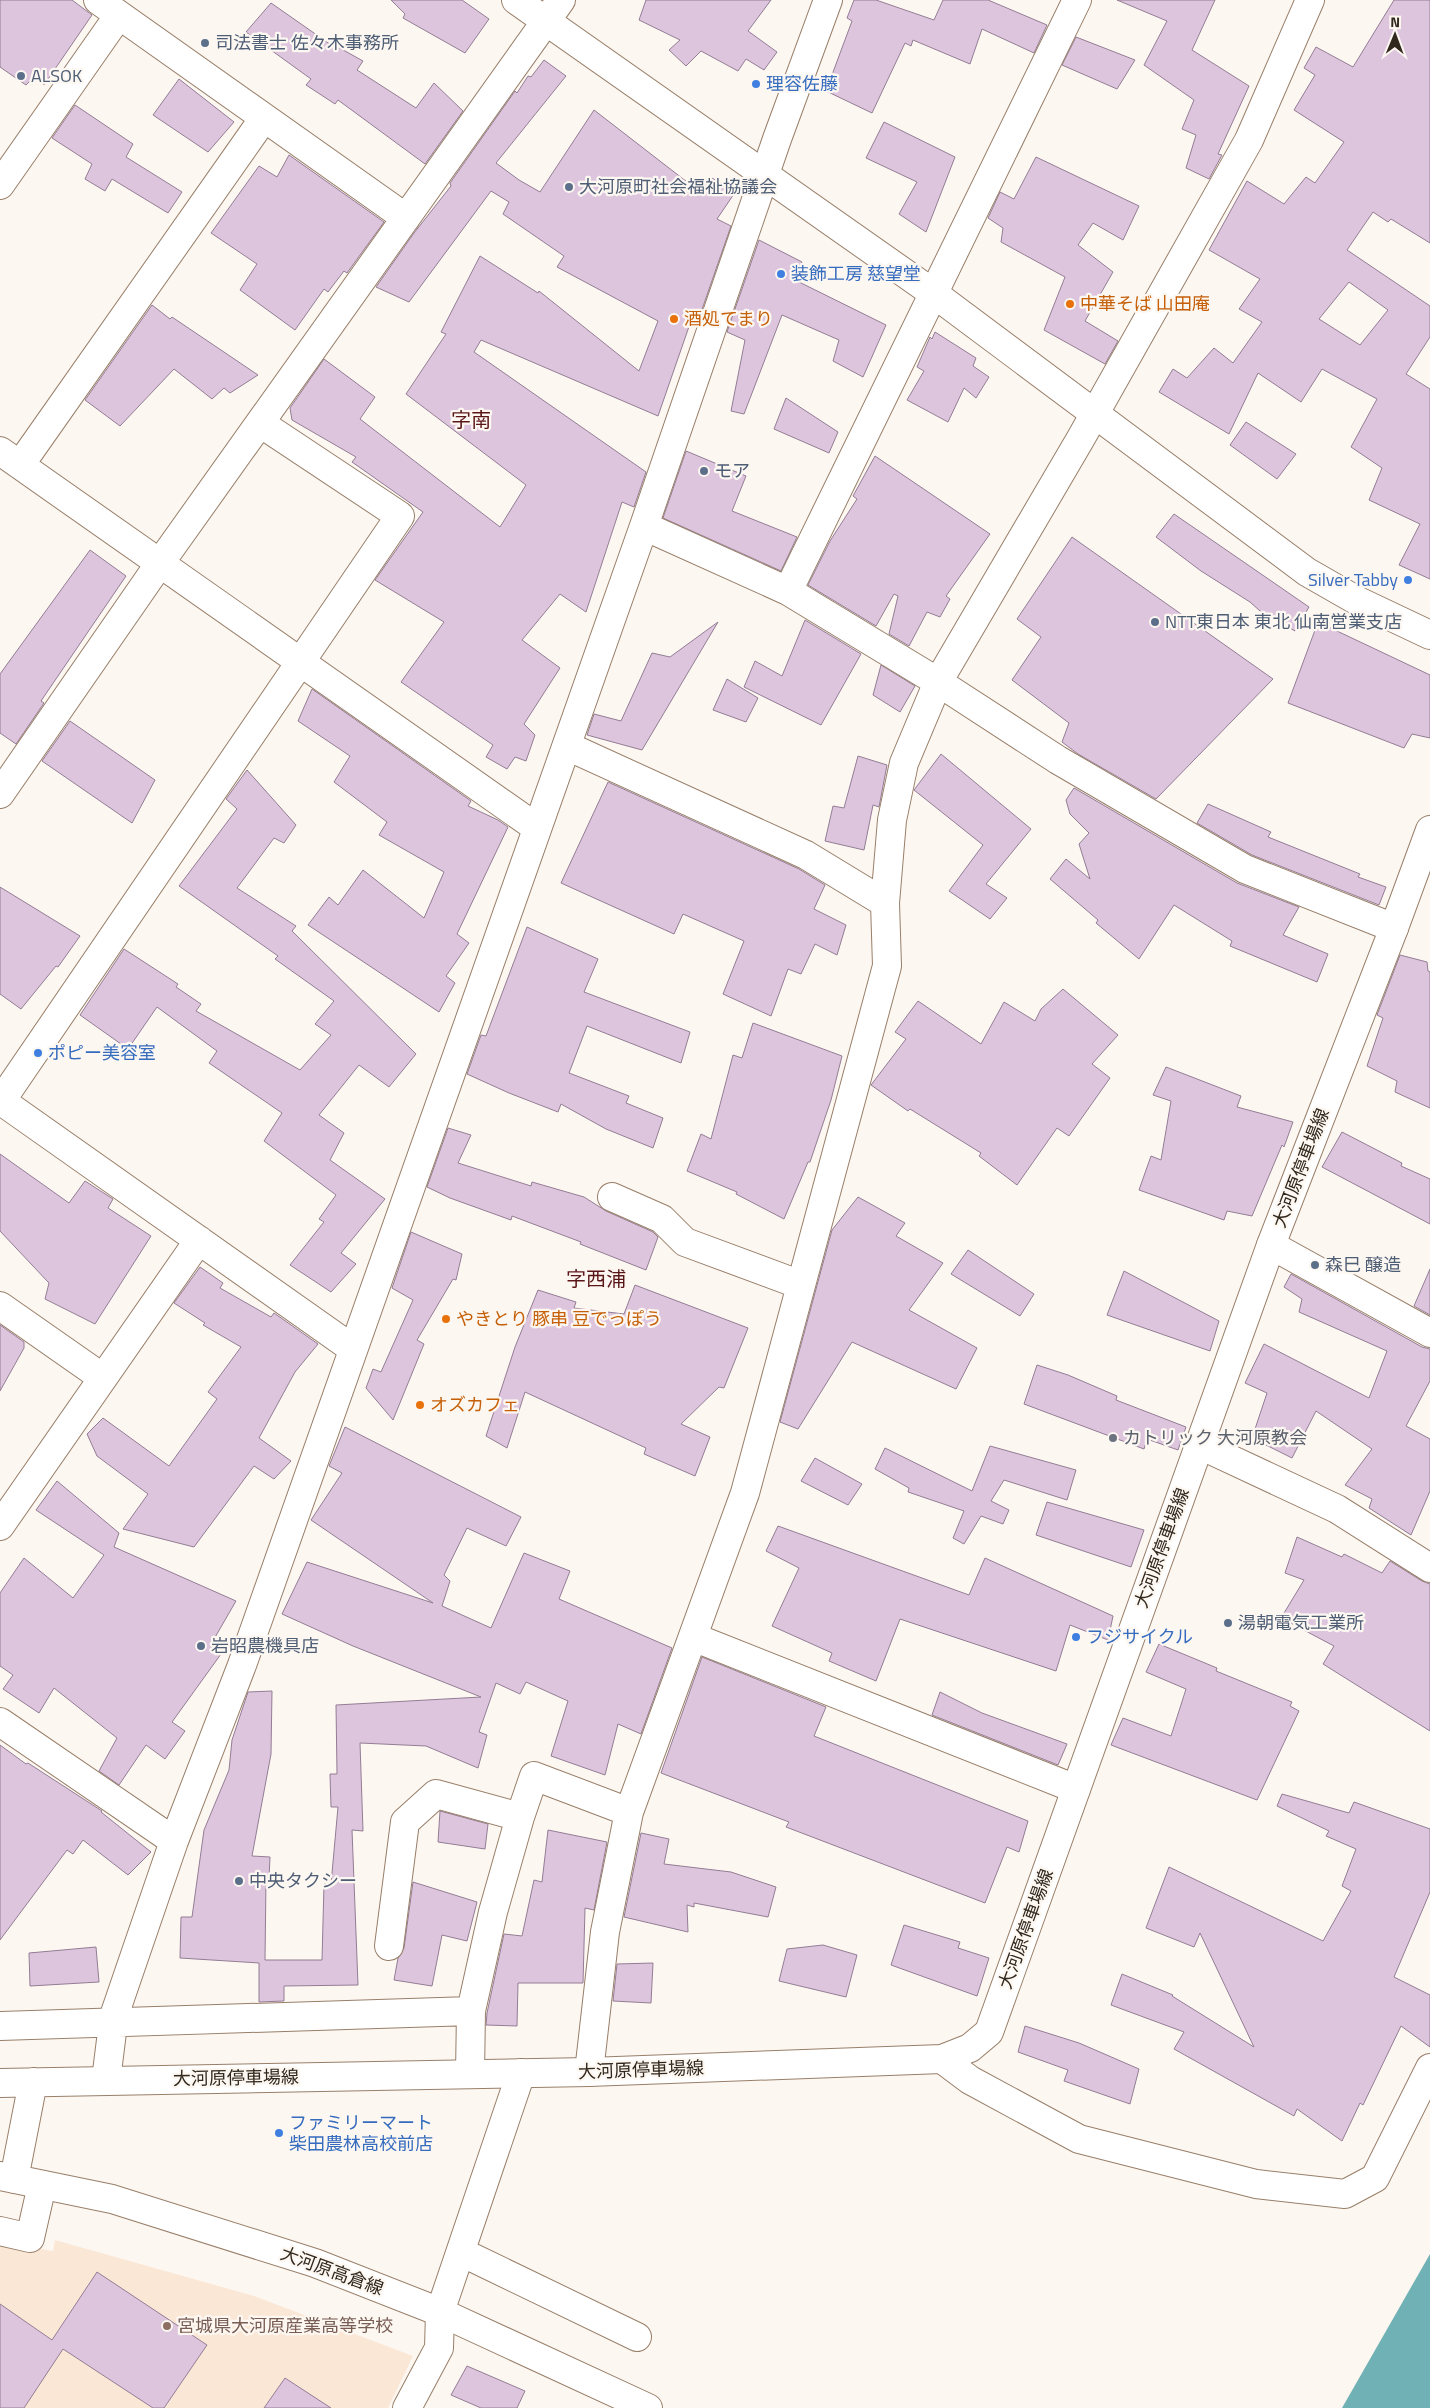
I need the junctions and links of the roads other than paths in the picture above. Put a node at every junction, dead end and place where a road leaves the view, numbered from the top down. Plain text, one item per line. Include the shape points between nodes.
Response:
1 (516, 0) edge
2 (828, 0) edge
3 (1077, 0) edge
4 (1310, 0) edge
5 (108, 7) edge
6 (553, 11) edge
7 (264, 118) junction
8 (765, 174) junction
9 (0, 185) edge
10 (406, 218) junction
11 (933, 293) junction
12 (1094, 414) junction
13 (260, 422) junction
14 (10, 458) edge
15 (644, 526) junction
16 (160, 563) junction
17 (788, 591) junction
18 (1430, 635) edge
19 (301, 662) junction
20 (938, 682) junction
21 (567, 746) junction
22 (0, 794) edge
23 (537, 828) junction
24 (1430, 830) edge
25 (885, 903) junction
26 (1394, 928) junction
27 (0, 1100) edge
28 (612, 1197) dead end
29 (198, 1240) junction
30 (1271, 1245) junction
31 (801, 1285) junction
32 (0, 1306) edge
33 (1430, 1333) edge
34 (353, 1349) junction
35 (103, 1378) junction
36 (1200, 1445) junction
37 (3, 1516) edge
38 (1430, 1568) edge
39 (694, 1637) junction
40 (0, 1722) edge
41 (1076, 1789) junction
42 (629, 1812) junction
43 (520, 1817) junction
44 (174, 1841) junction
45 (389, 1946) dead end
46 (471, 2011) junction
47 (113, 2022) junction
48 (0, 2026) edge
49 (942, 2059) junction
50 (1430, 2068) edge
51 (589, 2072) junction
52 (521, 2073) junction
53 (470, 2074) junction
54 (106, 2080) junction
55 (34, 2082) junction
56 (0, 2083) edge
57 (7, 2177) edge
58 (42, 2185) junction
59 (0, 2232) edge
60 (461, 2252) junction
61 (440, 2312) junction
62 (637, 2337) dead end
63 (407, 2408) edge
64 (648, 2408) edge

1 - 6 street
2 - 8 street
3 - 11 street
4 - 12 street via 1249,140
5 - 7 street
5 - 9 street
6 - 8 street
6 - 10 street
7 - 10 street
7 - 14 street
8 - 11 street
8 - 15 street
10 - 13 street
11 - 12 street
11 - 17 street
12 - 18 street via 1307,572 1356,600
12 - 20 street
13 - 16 street
13 - 19 street via 400,516
14 - 16 street
15 - 17 street
15 - 21 street
16 - 19 street
16 - 22 street
17 - 20 street
19 - 23 street
19 - 27 street
20 - 25 street via 904,763 892,820
20 - 26 street via 1058,760 1245,869
21 - 23 street
21 - 25 street via 806,854
23 - 34 street
24 - 26 street, 大河原停車場線
25 - 31 street via 886,966
26 - 30 street, 大河原停車場線
27 - 29 street
28 - 31 street via 662,1219 685,1242
29 - 34 street
29 - 35 street
30 - 33 street
30 - 36 street, 大河原停車場線
31 - 39 street via 745,1493
32 - 35 street
34 - 44 street via 242,1666
35 - 37 street
36 - 38 street via 1337,1509
36 - 41 street, 大河原停車場線
39 - 41 street
39 - 42 street
40 - 44 street
41 - 49 street, 大河原停車場線 via 989,2032 970,2048
42 - 43 street via 534,1776
42 - 51 street via 605,1932
43 - 45 street via 436,1794 405,1822
43 - 46 street via 493,1912
44 - 47 street
46 - 47 street
46 - 53 street
47 - 48 street
47 - 54 street
49 - 50 street via 970,2080 1079,2139 1256,2184 1345,2194 1375,2178
49 - 51 street, 大河原停車場線
51 - 52 street, 大河原停車場線
52 - 53 street, 大河原停車場線
52 - 60 street
53 - 54 street, 大河原停車場線
54 - 55 street, 大河原停車場線
55 - 56 street, 大河原停車場線
55 - 57 street
57 - 58 street, 大河原高倉線
58 - 59 street via 30,2238
58 - 61 street, 大河原高倉線 via 112,2200 315,2263
60 - 61 street
60 - 62 street
61 - 63 street via 439,2348
61 - 64 street, 大河原高倉線

